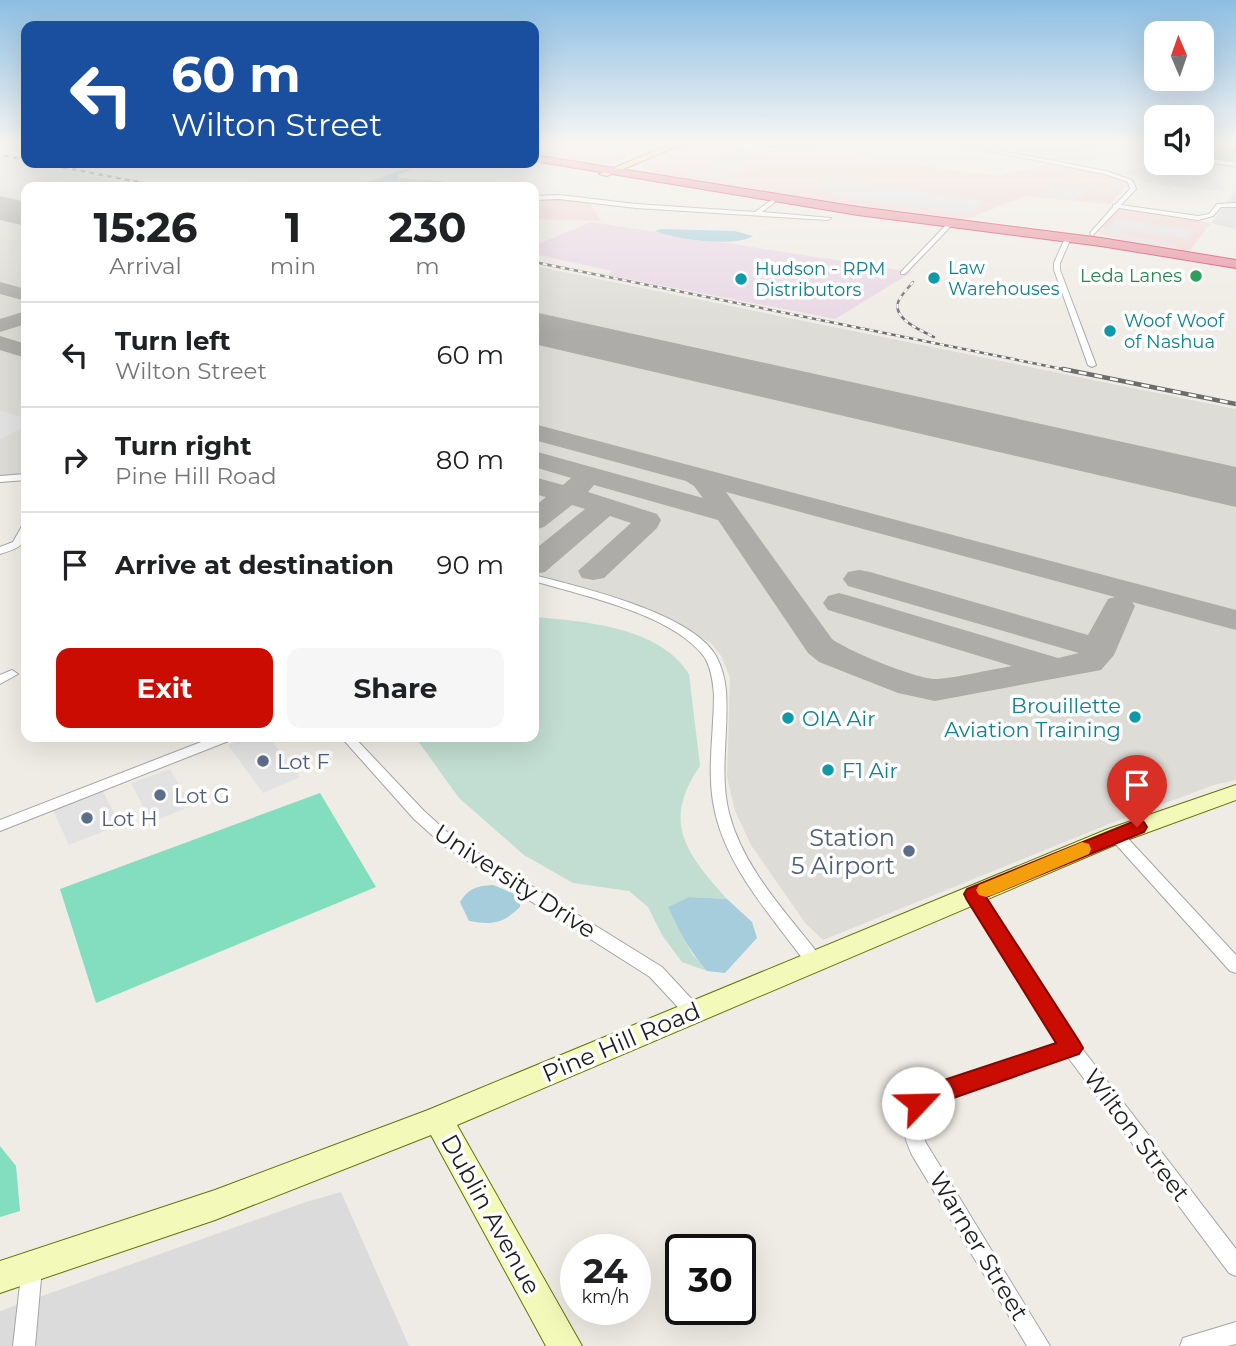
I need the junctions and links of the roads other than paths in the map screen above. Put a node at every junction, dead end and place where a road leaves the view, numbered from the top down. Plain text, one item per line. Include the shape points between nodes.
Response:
1 (656, 207) edge
2 (765, 207) edge
3 (814, 207) edge
4 (835, 207) edge
5 (1114, 207) edge
6 (1120, 207) edge
7 (1218, 207) edge
8 (757, 213) junction
9 (828, 218) dead end
10 (948, 226) junction
11 (1092, 234) junction
12 (1068, 239) junction
13 (1138, 248) junction
14 (1236, 265) edge
15 (903, 273) dead end
16 (1092, 365) dead end
17 (21, 477) edge
18 (0, 479) edge
19 (21, 538) edge
20 (0, 551) edge
21 (539, 580) edge
22 (213, 742) edge
23 (352, 742) edge
24 (1236, 792) edge
25 (0, 826) edge
26 (1116, 835) junction
27 (974, 894) junction
28 (814, 961) junction
29 (1236, 966) edge
30 (693, 1012) junction
31 (1071, 1048) junction
32 (438, 1119) junction
33 (1236, 1266) edge
34 (32, 1267) junction
35 (0, 1277) edge
36 (1236, 1333) edge
37 (24, 1346) edge
38 (565, 1346) edge
39 (1040, 1346) edge
40 (1192, 1346) edge

1 - 8 street
2 - 8 street
3 - 10 highway
4 - 12 highway
5 - 11 street
6 - 7 street via 1198,219
8 - 9 street
10 - 12 highway
10 - 15 street
11 - 12 highway
11 - 13 highway
12 - 13 highway
12 - 14 highway
12 - 16 street via 1056,267
13 - 14 highway
17 - 18 street
19 - 20 street via 18,544
21 - 28 street via 663,620 708,651 719,677 718,775 726,827 748,870
22 - 25 street
23 - 30 street, University Drive via 449,842 656,972
24 - 26 street, Pine Hill Road
26 - 27 street, Pine Hill Road
26 - 29 street
27 - 28 street, Pine Hill Road
27 - 31 street, Wilton Street
28 - 30 street, Pine Hill Road
30 - 32 street, Pine Hill Road
31 - 33 street, Wilton Street
31 - 39 street, Warner Street via 931,1095 918,1103 912,1114 919,1149
32 - 34 street, Pine Hill Road via 215,1205
32 - 38 street, Dublin Avenue
34 - 35 street, Pine Hill Road
34 - 37 street
36 - 40 street

